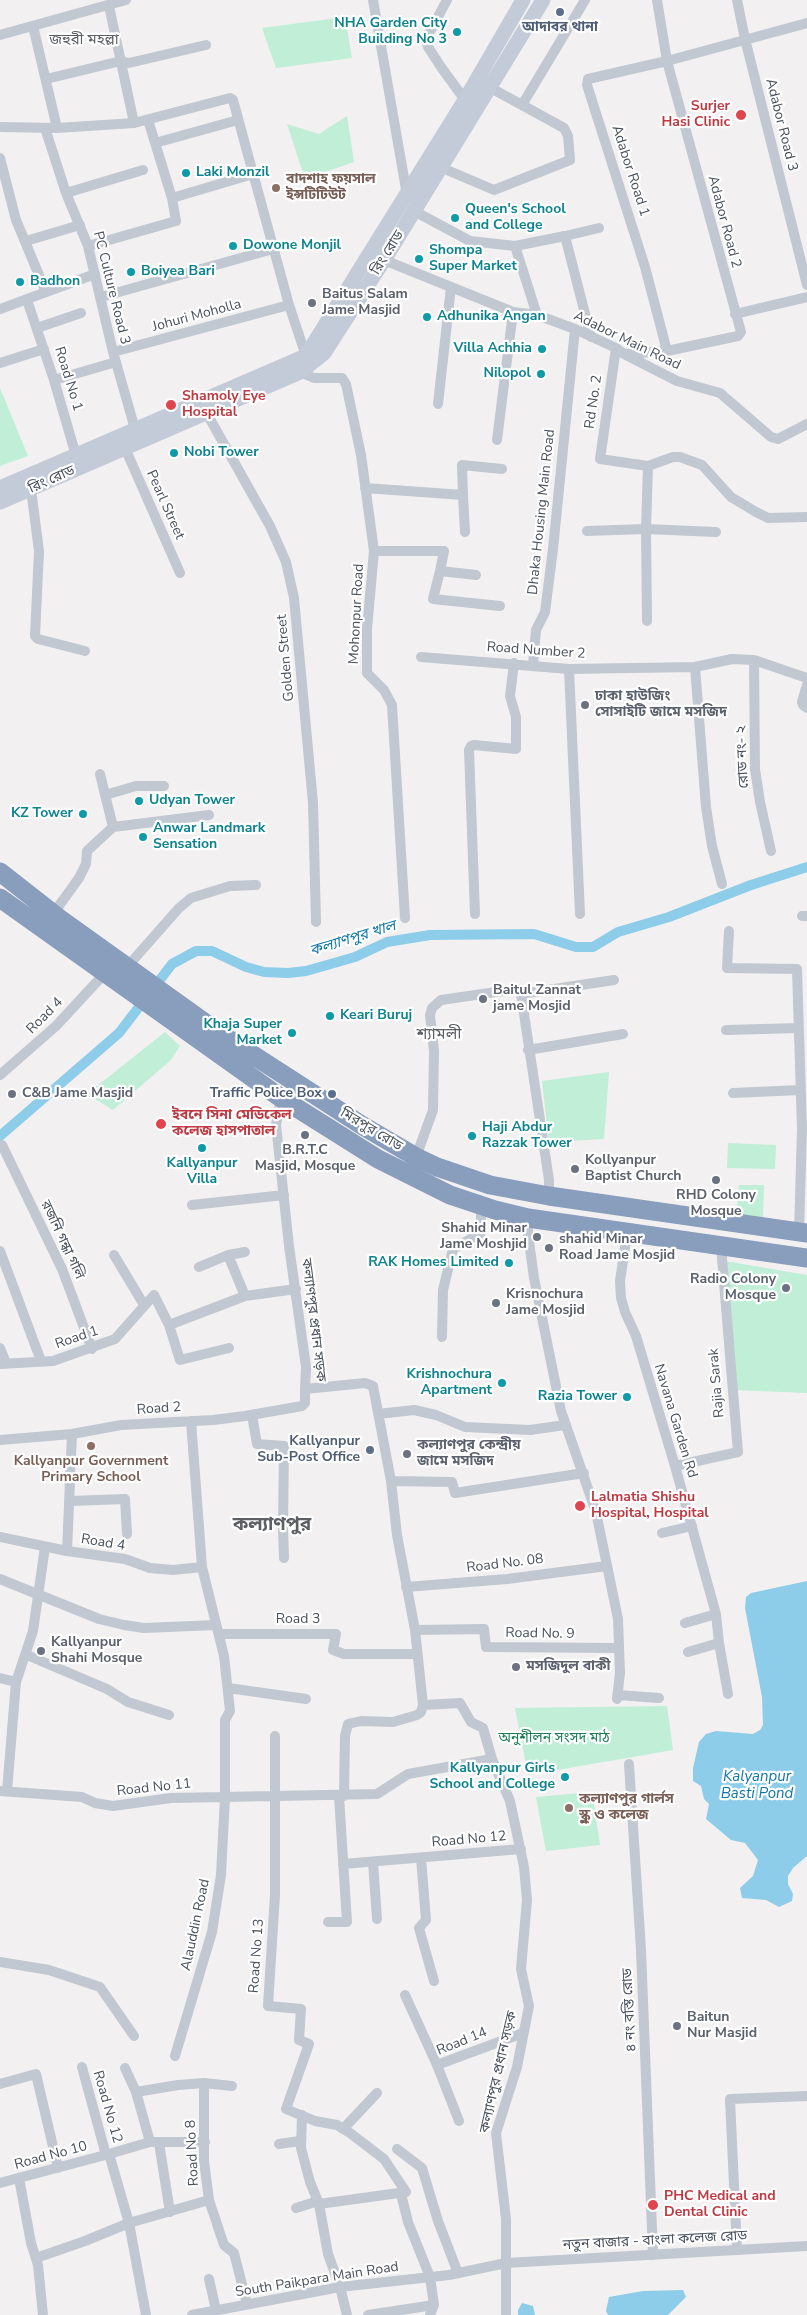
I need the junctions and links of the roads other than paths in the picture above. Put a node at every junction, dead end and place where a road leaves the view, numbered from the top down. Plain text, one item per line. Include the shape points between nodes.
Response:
1 (126, 0) edge
2 (373, 0) edge
3 (447, 0) edge
4 (523, 0) edge
5 (543, 0) edge
6 (585, 0) edge
7 (657, 0) edge
8 (737, 0) edge
9 (109, 6) junction
10 (807, 23) edge
11 (33, 26) junction
12 (0, 35) edge
13 (745, 39) junction
14 (206, 45) dead end
15 (121, 61) junction
16 (667, 61) junction
17 (46, 79) junction
18 (489, 87) junction
19 (465, 100) junction
20 (522, 105) junction
21 (148, 120) junction
22 (238, 120) junction
23 (134, 123) junction
24 (0, 127) edge
25 (45, 128) junction
26 (57, 128) junction
27 (156, 143) junction
28 (0, 158) edge
29 (440, 168) junction
30 (143, 170) dead end
31 (253, 174) junction
32 (66, 193) junction
33 (406, 195) junction
34 (172, 198) junction
35 (414, 211) junction
36 (80, 226) junction
37 (599, 228) dead end
38 (565, 236) junction
39 (26, 241) junction
40 (378, 242) junction
41 (88, 246) junction
42 (515, 246) junction
43 (273, 249) junction
44 (384, 260) junction
45 (95, 274) junction
46 (807, 285) edge
47 (451, 287) junction
48 (46, 292) junction
49 (101, 297) junction
50 (807, 297) edge
51 (27, 300) junction
52 (289, 306) junction
53 (0, 309) edge
54 (513, 312) junction
55 (81, 313) dead end
56 (735, 314) junction
57 (537, 315) junction
58 (37, 328) junction
59 (575, 329) junction
60 (591, 337) junction
61 (44, 350) junction
62 (620, 351) junction
63 (667, 351) junction
64 (306, 356) junction
65 (115, 357) junction
66 (0, 363) edge
67 (300, 372) junction
68 (54, 380) junction
69 (438, 404) dead end
70 (206, 412) junction
71 (807, 424) edge
72 (135, 429) junction
73 (497, 440) dead end
74 (125, 448) junction
75 (78, 461) junction
76 (648, 466) junction
77 (502, 469) dead end
78 (0, 488) edge
79 (365, 488) junction
80 (31, 489) junction
81 (463, 495) junction
82 (0, 502) edge
83 (807, 517) edge
84 (646, 529) junction
85 (587, 531) dead end
86 (465, 532) dead end
87 (716, 532) dead end
88 (374, 551) junction
89 (440, 571) junction
90 (180, 573) dead end
91 (476, 575) dead end
92 (500, 606) dead end
93 (647, 621) dead end
94 (85, 651) dead end
95 (421, 657) dead end
96 (754, 660) junction
97 (514, 663) junction
98 (533, 665) junction
99 (695, 667) junction
100 (569, 669) junction
101 (807, 678) edge
102 (807, 685) edge
103 (807, 708) edge
104 (100, 774) dead end
105 (164, 786) dead end
106 (105, 795) junction
107 (209, 814) dead end
108 (113, 827) junction
109 (771, 851) dead end
110 (0, 872) edge
111 (722, 884) dead end
112 (256, 885) dead end
113 (0, 898) edge
114 (54, 914) junction
115 (475, 914) dead end
116 (580, 914) dead end
117 (405, 918) dead end
118 (316, 922) dead end
119 (729, 931) dead end
120 (105, 974) junction
121 (129, 976) junction
122 (614, 980) dead end
123 (520, 994) junction
124 (167, 1006) junction
125 (799, 1028) junction
126 (726, 1030) dead end
127 (623, 1034) dead end
128 (528, 1050) junction
129 (0, 1075) edge
130 (800, 1090) junction
131 (733, 1093) dead end
132 (281, 1098) junction
133 (2, 1145) dead end
134 (416, 1157) junction
135 (284, 1195) junction
136 (549, 1196) junction
137 (192, 1205) dead end
138 (481, 1205) junction
139 (528, 1218) junction
140 (803, 1233) edge
141 (627, 1234) junction
142 (721, 1246) junction
143 (0, 1251) edge
144 (245, 1252) dead end
145 (114, 1255) dead end
146 (228, 1255) junction
147 (807, 1258) edge
148 (199, 1267) dead end
149 (296, 1289) junction
150 (245, 1296) junction
151 (145, 1304) junction
152 (169, 1325) junction
153 (442, 1337) dead end
154 (0, 1348) edge
155 (229, 1348) dead end
156 (92, 1349) junction
157 (41, 1361) junction
158 (3, 1363) edge
159 (305, 1389) junction
160 (252, 1414) junction
161 (378, 1414) junction
162 (191, 1421) junction
163 (565, 1426) junction
164 (72, 1434) junction
165 (0, 1440) edge
166 (675, 1466) junction
167 (584, 1474) junction
168 (391, 1481) junction
169 (71, 1501) junction
170 (692, 1526) junction
171 (662, 1533) dead end
172 (126, 1534) dead end
173 (0, 1537) edge
174 (45, 1547) junction
175 (66, 1551) junction
176 (284, 1558) dead end
177 (607, 1566) junction
178 (202, 1567) junction
179 (0, 1579) edge
180 (406, 1587) junction
181 (39, 1595) junction
182 (716, 1614) junction
183 (685, 1623) dead end
184 (218, 1629) junction
185 (416, 1630) junction
186 (719, 1643) junction
187 (619, 1648) junction
188 (688, 1652) dead end
189 (417, 1654) junction
190 (27, 1655) junction
191 (0, 1678) edge
192 (16, 1682) junction
193 (228, 1688) junction
194 (728, 1694) dead end
195 (659, 1698) dead end
196 (306, 1699) dead end
197 (423, 1705) junction
198 (169, 1715) dead end
199 (275, 1736) dead end
200 (492, 1759) junction
201 (629, 1764) dead end
202 (3, 1791) edge
203 (276, 1796) junction
204 (341, 1796) junction
205 (225, 1797) junction
206 (521, 1849) junction
207 (421, 1858) junction
208 (374, 1862) junction
209 (344, 1864) junction
210 (377, 1919) dead end
211 (328, 1922) dead end
212 (0, 1962) edge
213 (434, 1981) dead end
214 (405, 1995) dead end
215 (524, 2033) junction
216 (134, 2036) dead end
217 (175, 2056) dead end
218 (437, 2065) junction
219 (82, 2067) dead end
220 (125, 2068) dead end
221 (204, 2083) junction
222 (0, 2084) edge
223 (232, 2086) dead end
224 (136, 2092) junction
225 (377, 2093) dead end
226 (807, 2096) edge
227 (302, 2115) junction
228 (459, 2120) dead end
229 (344, 2129) junction
230 (300, 2141) junction
231 (155, 2142) junction
232 (205, 2142) junction
233 (279, 2144) dead end
234 (398, 2149) dead end
235 (108, 2155) junction
236 (58, 2168) junction
237 (19, 2178) junction
238 (0, 2183) edge
239 (403, 2193) junction
240 (210, 2200) junction
241 (319, 2202) junction
242 (296, 2208) dead end
243 (170, 2212) junction
244 (129, 2223) junction
245 (807, 2246) edge
246 (737, 2250) junction
247 (653, 2255) junction
248 (36, 2258) junction
249 (506, 2263) junction
250 (458, 2272) junction
251 (430, 2277) junction
252 (209, 2279) dead end
253 (340, 2286) junction
254 (434, 2305) junction
255 (240, 2308) edge
256 (216, 2310) junction
257 (43, 2315) edge
258 (146, 2315) edge
259 (192, 2315) edge
260 (347, 2315) edge
261 (368, 2315) edge
262 (430, 2315) edge
263 (506, 2315) edge

1 - 9 street
2 - 33 street
3 - 19 street via 426,39
4 - 19 main road, রিং রোড
5 - 18 main road, রিং রোড
6 - 20 street
7 - 16 street, Adabor Road 2
8 - 13 street, Adabor Road 3
9 - 11 street
9 - 15 street
10 - 13 street
11 - 12 street
11 - 17 street
13 - 16 street
13 - 46 street, Adabor Road 3
14 - 15 street
15 - 17 street
15 - 23 street
16 - 56 street, Adabor Road 2
16 - 63 street, Adabor Road 1 via 594,76 588,79 587,85 645,268
17 - 26 street
18 - 20 street
18 - 29 main road, রিং রোড
19 - 33 main road, রিং রোড
20 - 29 street via 564,128 570,160 494,190
21 - 22 street via 230,98
21 - 23 street
21 - 27 street
22 - 27 street
22 - 31 street
23 - 26 street
24 - 25 street
25 - 26 street
25 - 32 street, PC Culture Road 3
27 - 34 street
28 - 39 street via 16,220
29 - 35 main road, রিং রোড
30 - 32 street
31 - 34 street
31 - 43 street
32 - 36 street, PC Culture Road 3
33 - 40 main road, রিং রোড
34 - 41 street via 176,221
35 - 42 street via 470,241
35 - 44 main road, রিং রোড
36 - 39 street
36 - 41 street, PC Culture Road 3
37 - 38 street
38 - 42 street
38 - 60 street
39 - 48 street
40 - 44 street
40 - 64 main road, রিং রোড
41 - 45 street, PC Culture Road 3
42 - 57 street
43 - 49 street
43 - 52 street
44 - 47 street, Adabor Main Road
44 - 67 main road, রিং রোড via 324,354
45 - 48 street
45 - 49 street, PC Culture Road 3
47 - 54 street, Adabor Main Road
47 - 69 street
48 - 51 street
49 - 65 street, PC Culture Road 3
50 - 56 street
51 - 53 street
51 - 58 street, Road No 1
52 - 64 street
52 - 65 street, Johuri Moholla
54 - 57 street, Adabor Main Road
54 - 73 street
55 - 58 street
56 - 63 street, Adabor Road 2 via 740,335
57 - 59 street, Adabor Main Road
58 - 61 street, Road No 1
59 - 60 street, Adabor Main Road
59 - 98 street, Dhaka Housing Main Road via 553,549 544,612 536,630
60 - 62 street, Adabor Main Road
61 - 66 street
61 - 68 street, Road No 1
62 - 63 street, Adabor Road 2
62 - 71 street, Adabor Main Road via 677,382 720,393 771,437 778,439
62 - 76 street, Rd No. 2 via 600,459
64 - 72 main road, রিং রোড
65 - 68 street, Johuri Moholla
65 - 72 street, PC Culture Road 3
67 - 70 main road, রিং রোড
67 - 79 street, Mohonpur Road via 314,378 342,378 346,384
68 - 75 street, Road No 1
70 - 74 main road, রিং রোড
70 - 118 street, Golden Street via 270,526 286,562 294,598 313,803
72 - 75 main road, রিং রোড
74 - 75 main road, রিং রোড
74 - 90 street, Pearl Street
75 - 78 main road, রিং রোড
75 - 80 main road, রিং রোড
76 - 83 street via 680,457 702,465 731,497 768,518
76 - 84 street
77 - 81 street via 462,465
79 - 81 street
79 - 88 street, Mohonpur Road
80 - 82 main road, রিং রোড
80 - 94 street via 39,551 36,636
81 - 86 street
84 - 85 street
84 - 87 street
84 - 93 street
88 - 89 street via 444,551
88 - 117 street, Mohonpur Road via 367,629 367,673 384,690 392,706
89 - 91 street
89 - 92 street via 434,599
95 - 97 street, Road Number 2
96 - 99 street, Road Number 2 via 732,659
96 - 101 street, Road Number 2
96 - 109 street, রোড নং- ২ via 755,769
97 - 98 street, Road Number 2
97 - 115 street via 510,696 516,717 516,748 474,745 469,750
98 - 100 street, Road Number 2
99 - 100 street, Road Number 2
99 - 111 street via 706,807
100 - 116 street
102 - 103 street via 802,702
104 - 106 street
105 - 106 street via 136,786
106 - 108 street
107 - 108 street
108 - 114 street via 87,851 86,864 79,878
110 - 114 highway, মিরপুর রোড
112 - 121 street via 230,886 191,898 179,908
113 - 120 highway, মিরপুর রোড
114 - 121 highway, মিরপুর রোড
119 - 125 street via 727,968 797,969
120 - 121 highway, মিরপুর রোড
120 - 129 street, Road 4 via 56,1026
121 - 124 highway, মিরপুর রোড
122 - 123 street
123 - 128 street
123 - 134 street via 516,989 441,1000 432,1008 433,1110
124 - 132 highway, মিরপুর রোড
124 - 134 highway, মিরপুর রোড via 222,1035
125 - 126 street
125 - 130 street
127 - 128 street
128 - 136 street via 550,1180
130 - 131 street
130 - 140 street
132 - 135 street, কল্যাণপুর প্রধান সড়ক via 276,1125
132 - 138 highway, মিরপুর রোড via 378,1159 450,1195
133 - 156 street, রজনি গন্ধা গলি via 62,1269
134 - 136 highway, মিরপুর রোড via 490,1185
135 - 137 street
135 - 149 street, কল্যাণপুর প্রধান সড়ক
136 - 140 highway, মিরপুর রোড
138 - 139 highway, মিরপুর রোড
138 - 153 street via 481,1233 453,1249 443,1290
139 - 141 highway, মিরপুর রোড
139 - 163 street via 534,1278
141 - 142 highway, মিরপুর রোড
141 - 166 street, Navana Garden Rd via 620,1281 621,1298 636,1336
142 - 147 highway, মিরপুর রোড
142 - 166 street, Rajia Sarak via 738,1452
143 - 157 street
144 - 146 street
145 - 151 street
146 - 148 street
146 - 150 street
149 - 150 street
149 - 159 street, কল্যাণপুর প্রধান সড়ক via 306,1367
150 - 152 street
151 - 152 street via 154,1295
151 - 156 street, Road 1 via 115,1339
152 - 155 street via 180,1360
154 - 158 street
156 - 157 street, Road 1 via 53,1361
157 - 158 street, Road 1
159 - 160 street, Road 2 via 302,1406
159 - 161 street, কল্যাণপুর প্রধান সড়ক via 370,1384
160 - 162 street, Road 2
160 - 176 street via 257,1444 284,1446
161 - 163 street via 414,1410 465,1427 530,1430
161 - 168 street, কল্যাণপুর প্রধান সড়ক
162 - 164 street, Road 2 via 121,1426
162 - 178 street
163 - 167 street
164 - 165 street, Road 2
164 - 169 street
166 - 170 street, Navana Garden Rd
167 - 168 street via 454,1493 452,1482
167 - 177 street
168 - 180 street, কল্যাণপুর প্রধান সড়ক
169 - 172 street via 125,1499
169 - 175 street
170 - 171 street
170 - 182 street, Navana Garden Rd
173 - 174 street, Road 4
174 - 175 street, Road 4
174 - 181 street, Road No 11
175 - 178 street, Road 4 via 125,1559 150,1568
177 - 180 street, Road No. 08 via 507,1579
177 - 187 street via 618,1619
178 - 184 street
179 - 181 street, Road 3
180 - 185 street, কল্যাণপুর প্রধান সড়ক
181 - 184 street, Road 3 via 99,1619 124,1625
181 - 190 street, Road No 11
182 - 183 street
182 - 186 street, Navana Garden Rd
184 - 189 street, Road 3 via 336,1634 333,1650 344,1654
184 - 193 street
185 - 187 street, Road No. 9 via 484,1629 486,1647
185 - 189 street, কল্যাণপুর প্রধান সড়ক
186 - 188 street
186 - 194 street, Navana Garden Rd
187 - 195 street via 617,1697
189 - 197 street, কল্যাণপুর প্রধান সড়ক
190 - 192 street, Road No 11
190 - 198 street via 107,1689 128,1702
191 - 192 street
192 - 202 street, Road No 11
193 - 196 street
193 - 205 street via 230,1711 225,1720
197 - 200 street, কল্যাণপুর প্রধান সড়ক via 460,1703 472,1722 483,1728
197 - 204 street via 417,1715 393,1722 348,1724
199 - 203 street
200 - 204 street, Road No 11 via 408,1774 377,1794
200 - 206 street, কল্যাণপুর প্রধান সড়ক via 510,1801
201 - 247 street, ৪ নং বস্তি রোড
202 - 205 street, Road No 11 via 82,1797 113,1806 171,1798
203 - 204 street, Road No 11
203 - 205 street, Road No 11
203 - 227 street, Road No 13 via 274,1931 268,2006 301,2009 299,2040 308,2044 286,2109
204 - 209 street
205 - 217 street, Alauddin Road via 221,1875 212,1932
206 - 207 street, Road No 12
206 - 215 street, কল্যাণপুর প্রধান সড়ক via 526,1891 521,1969 529,2006
207 - 208 street, Road No 12
207 - 213 street, Road No 12 via 426,1920 419,1928
208 - 209 street, Road No 12
208 - 210 street
209 - 211 street via 347,1922
212 - 216 street via 49,1970 100,1987
214 - 218 street
215 - 218 street, Road 14
215 - 249 street, কল্যাণপুর প্রধান সড়ক via 496,2133 506,2220
218 - 228 street, Road 14
219 - 235 street, Road No 12
220 - 224 street
221 - 223 street
221 - 224 street
221 - 232 street, Road No 8
222 - 236 street via 36,2074
224 - 231 street
225 - 229 street
226 - 246 street via 730,2099
227 - 229 street
227 - 230 street
229 - 239 street via 384,2159
230 - 233 street
230 - 241 street via 310,2182
231 - 232 street, Road No 10
231 - 235 street, Road No 10
231 - 243 street
232 - 240 street, Road No 8 via 204,2161
234 - 250 street via 422,2168
235 - 236 street, Road No 10
235 - 244 street, Road No 12
236 - 237 street, Road No 10
237 - 238 street, Road No 10
237 - 248 street
239 - 241 street
239 - 251 street via 410,2228
240 - 243 street
240 - 255 street, Road No 8 via 224,2245 234,2253
241 - 242 street
241 - 253 street via 328,2254
243 - 244 street
244 - 248 street
244 - 258 street, Road No 12
245 - 246 street, নতুন বাজার - বাংলা কলেজ রোড
246 - 247 street, নতুন বাজার - বাংলা কলেজ রোড
247 - 249 street, নতুন বাজার - বাংলা কলেজ রোড
248 - 257 street
249 - 250 street, South Paikpara Main Road
249 - 263 street, কল্যাণপুর প্রধান সড়ক
250 - 251 street, South Paikpara Main Road
251 - 253 street, South Paikpara Main Road
251 - 254 street
252 - 256 street
253 - 255 street, South Paikpara Main Road
253 - 260 street
254 - 261 street
254 - 262 street
255 - 256 street, South Paikpara Main Road
256 - 259 street, South Paikpara Main Road

